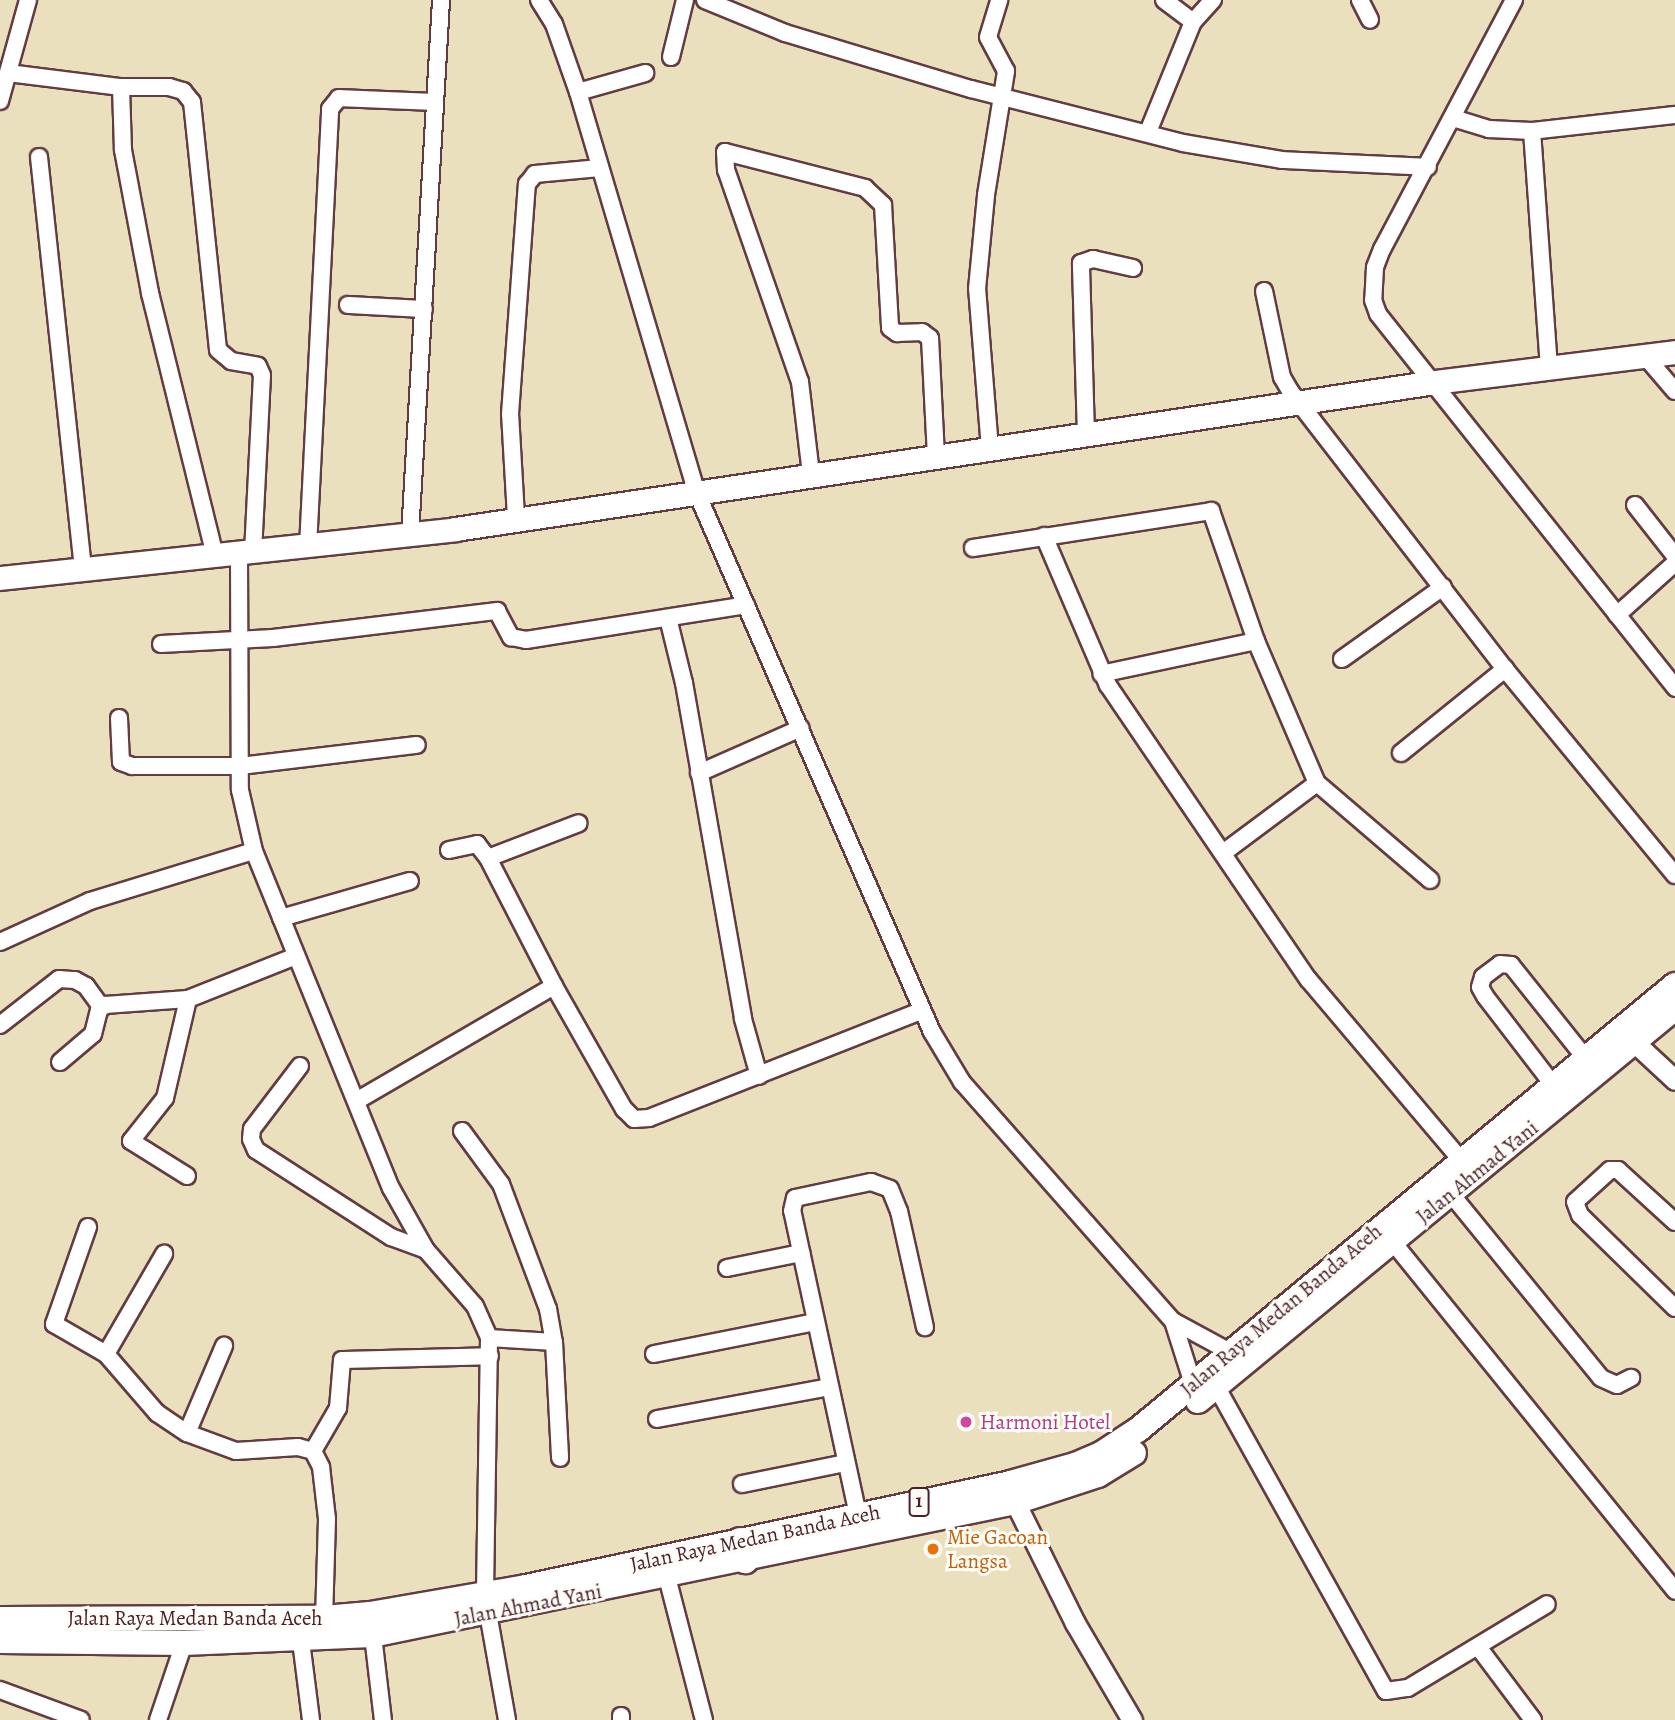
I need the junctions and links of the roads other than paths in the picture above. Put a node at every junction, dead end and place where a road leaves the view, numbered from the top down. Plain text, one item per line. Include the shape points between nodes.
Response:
1 (28, 0) edge
2 (441, 0) edge
3 (540, 0) edge
4 (685, 0) edge
5 (705, 0) edge
6 (999, 0) edge
7 (1164, 0) edge
8 (1213, 0) edge
9 (1360, 0) edge
10 (1514, 0) edge
11 (1370, 20) dead end
12 (1193, 22) junction
13 (671, 57) dead end
14 (8, 73) junction
15 (645, 74) dead end
16 (121, 87) junction
17 (578, 92) junction
18 (1003, 98) junction
19 (0, 101) edge
20 (433, 102) junction
21 (1675, 114) edge
22 (1453, 117) junction
23 (1532, 131) junction
24 (1148, 132) junction
25 (38, 157) dead end
26 (1428, 167) junction
27 (600, 168) junction
28 (1133, 268) dead end
29 (1264, 291) dead end
30 (348, 305) dead end
31 (424, 309) junction
32 (1675, 352) edge
33 (1645, 356) junction
34 (1549, 369) junction
35 (1435, 383) junction
36 (1675, 391) edge
37 (1298, 403) junction
38 (1086, 435) junction
39 (990, 449) junction
40 (936, 457) junction
41 (811, 474) junction
42 (696, 491) junction
43 (1634, 505) dead end
44 (516, 517) junction
45 (410, 535) junction
46 (1044, 536) junction
47 (308, 547) junction
48 (973, 548) dead end
49 (246, 553) junction
50 (215, 556) junction
51 (1675, 556) edge
52 (1675, 563) edge
53 (83, 566) junction
54 (0, 578) edge
55 (1443, 587) junction
56 (746, 605) junction
57 (1616, 615) junction
58 (668, 618) junction
59 (240, 641) junction
60 (1256, 641) junction
61 (162, 643) dead end
62 (1342, 659) dead end
63 (1505, 669) junction
64 (1101, 674) junction
65 (1675, 688) edge
66 (119, 718) dead end
67 (801, 728) junction
68 (417, 746) dead end
69 (1401, 752) dead end
70 (240, 766) junction
71 (699, 773) junction
72 (1317, 783) junction
73 (579, 823) dead end
74 (449, 850) dead end
75 (254, 851) junction
76 (1223, 853) junction
77 (488, 858) junction
78 (1675, 875) edge
79 (1430, 880) dead end
80 (410, 881) dead end
81 (281, 918) junction
82 (0, 942) edge
83 (296, 956) junction
84 (1675, 985) edge
85 (554, 986) junction
86 (188, 999) junction
87 (101, 1007) junction
88 (1675, 1008) edge
89 (922, 1011) junction
90 (0, 1026) edge
91 (1633, 1041) junction
92 (1586, 1059) junction
93 (60, 1062) dead end
94 (300, 1066) dead end
95 (759, 1076) junction
96 (1675, 1080) edge
97 (1554, 1086) junction
98 (358, 1100) junction
99 (462, 1131) dead end
100 (1469, 1168) junction
101 (187, 1176) dead end
102 (1451, 1194) junction
103 (1675, 1222) edge
104 (88, 1227) dead end
105 (1392, 1241) junction
106 (426, 1250) junction
107 (801, 1253) junction
108 (163, 1254) dead end
109 (727, 1268) dead end
110 (1675, 1308) edge
111 (1173, 1321) junction
112 (817, 1322) junction
113 (925, 1327) dead end
114 (489, 1338) junction
115 (554, 1342) junction
116 (224, 1346) dead end
117 (1230, 1352) junction
118 (106, 1354) junction
119 (654, 1354) dead end
120 (490, 1356) junction
121 (1631, 1378) dead end
122 (1205, 1385) junction
123 (829, 1387) junction
124 (657, 1419) dead end
125 (187, 1433) junction
126 (313, 1451) junction
127 (561, 1458) dead end
128 (845, 1463) junction
129 (742, 1484) dead end
130 (1016, 1502) junction
131 (858, 1515) junction
132 (742, 1551) junction
133 (667, 1577) junction
134 (1675, 1591) edge
135 (487, 1604) junction
136 (1547, 1604) dead end
137 (324, 1618) junction
138 (0, 1619) edge
139 (371, 1624) junction
140 (0, 1641) edge
141 (301, 1641) junction
142 (184, 1643) junction
143 (1479, 1648) junction
144 (0, 1690) edge
145 (1126, 1718) edge
146 (81, 1720) edge
147 (158, 1720) edge
148 (311, 1720) edge
149 (383, 1720) edge
150 (507, 1720) edge
151 (704, 1720) edge
152 (1533, 1720) edge

1 - 14 street
2 - 20 street
3 - 17 street via 554,24
4 - 13 street
5 - 18 street via 785,33
6 - 18 street via 988,33 989,43 1006,65
7 - 12 street
8 - 12 street
9 - 11 street
10 - 22 street
12 - 24 street
14 - 16 street
14 - 19 street
15 - 17 street
16 - 49 street via 178,88 192,102 218,350 231,361 258,366 262,375
16 - 50 street via 123,150 148,280
17 - 27 street
18 - 24 street
18 - 39 street via 986,195 977,289
20 - 31 street
20 - 47 street via 339,98 330,110
21 - 23 street
22 - 23 street via 1489,129
22 - 26 street
23 - 34 street
24 - 26 street via 1248,156
25 - 53 street
26 - 35 street via 1382,249 1373,284 1378,314
27 - 42 street
27 - 44 street via 535,174 527,184 510,414
28 - 38 street via 1093,259 1082,263
29 - 37 street via 1282,377
30 - 31 street
31 - 45 street
32 - 33 main road
33 - 34 main road
33 - 36 street
34 - 35 main road
35 - 37 main road
35 - 57 street
37 - 38 main road
37 - 55 street
38 - 39 main road
39 - 40 main road
40 - 41 main road
40 - 41 street via 930,338 922,332 897,333 890,328 883,205 865,188 725,152 726,170 800,382
41 - 42 main road
42 - 44 main road
42 - 56 street
43 - 51 street
44 - 45 main road
45 - 47 main road
46 - 48 street
46 - 60 street via 1211,512
46 - 64 street
47 - 49 main road
49 - 50 main road
49 - 59 street
50 - 53 main road
52 - 57 street
53 - 54 main road
55 - 62 street
55 - 63 street
56 - 58 street
56 - 67 street
57 - 65 street
58 - 59 street via 515,640 501,613 494,611
58 - 71 street
59 - 61 street
59 - 70 street
60 - 64 street
60 - 72 street
63 - 69 street
63 - 78 street
64 - 76 street
66 - 70 street via 120,754 128,766
67 - 71 street
67 - 89 street
68 - 70 street
70 - 75 street via 243,815
71 - 95 street via 743,1018
72 - 76 street
72 - 79 street
73 - 77 street
74 - 77 street via 477,844
75 - 81 street
75 - 82 street via 90,901
76 - 100 street via 1308,979
77 - 85 street
80 - 81 street
81 - 83 street
83 - 86 street
83 - 98 street
84 - 92 main road, Jalan Raya Medan Banda Aceh / 1
85 - 95 street via 624,1109 635,1119 649,1118
85 - 98 street
86 - 87 street
86 - 101 street via 165,1098 131,1141
87 - 90 street via 86,986 59,979
87 - 93 street via 93,1034
88 - 91 main road, Jalan Ahmad Yani / 1
89 - 95 street
89 - 111 street via 962,1082
91 - 96 street
91 - 100 main road, Jalan Ahmad Yani / 1
92 - 97 main road, Jalan Raya Medan Banda Aceh / 1
92 - 97 street via 1511,965 1500,964 1483,977 1480,987 1485,996
94 - 106 street via 252,1129 256,1150 391,1237
97 - 100 main road, Jalan Raya Medan Banda Aceh / 1
98 - 106 street via 391,1188
99 - 115 street via 500,1184 530,1258
100 - 102 main road, Jalan Ahmad Yani / 1
100 - 117 main road, Jalan Raya Medan Banda Aceh / 1
102 - 105 main road, Jalan Ahmad Yani / 1
102 - 121 street via 1601,1378 1617,1385
103 - 110 street via 1618,1170 1610,1170 1574,1202 1580,1215
104 - 118 street via 54,1324
105 - 122 main road, Jalan Ahmad Yani / 1
105 - 134 street
106 - 114 street via 475,1306
107 - 109 street
107 - 112 street
107 - 113 street via 792,1211 795,1198 808,1192 883,1183 895,1196 900,1211
108 - 118 street
111 - 117 street
111 - 122 street
112 - 119 street
112 - 123 street
114 - 115 street
114 - 120 street
115 - 127 street
116 - 125 street
117 - 122 main road, Jalan Raya Medan Banda Aceh / 1
118 - 125 street via 157,1413
120 - 126 street via 341,1360 338,1408
120 - 135 street
122 - 130 main road, Jalan Ahmad Yani / 1 via 1116,1466
122 - 131 main road, Jalan Raya Medan Banda Aceh / 1 via 1121,1443 1075,1465
122 - 143 street via 1386,1691 1408,1688
123 - 124 street
123 - 128 street
125 - 126 street via 236,1451 298,1447
126 - 137 street via 321,1467 327,1519
128 - 129 street
128 - 131 street
130 - 132 main road, Jalan Ahmad Yani / 1
130 - 145 street
131 - 132 main road, Jalan Raya Medan Banda Aceh / 1
132 - 133 main road, Jalan Ahmad Yani / 1
132 - 135 main road, Jalan Raya Medan Banda Aceh / 1
133 - 135 main road, Jalan Ahmad Yani / 1
133 - 151 street
135 - 139 main road, Jalan Ahmad Yani / 1
135 - 150 street
136 - 143 street
137 - 138 main road, Jalan Raya Medan Banda Aceh / 1
137 - 139 main road, Jalan Raya Medan Banda Aceh / 1
139 - 141 main road, Jalan Ahmad Yani / 1
139 - 149 street
140 - 142 main road, Jalan Ahmad Yani / 1
141 - 142 main road, Jalan Ahmad Yani / 1
141 - 148 street
142 - 147 street
143 - 152 street
144 - 146 street

